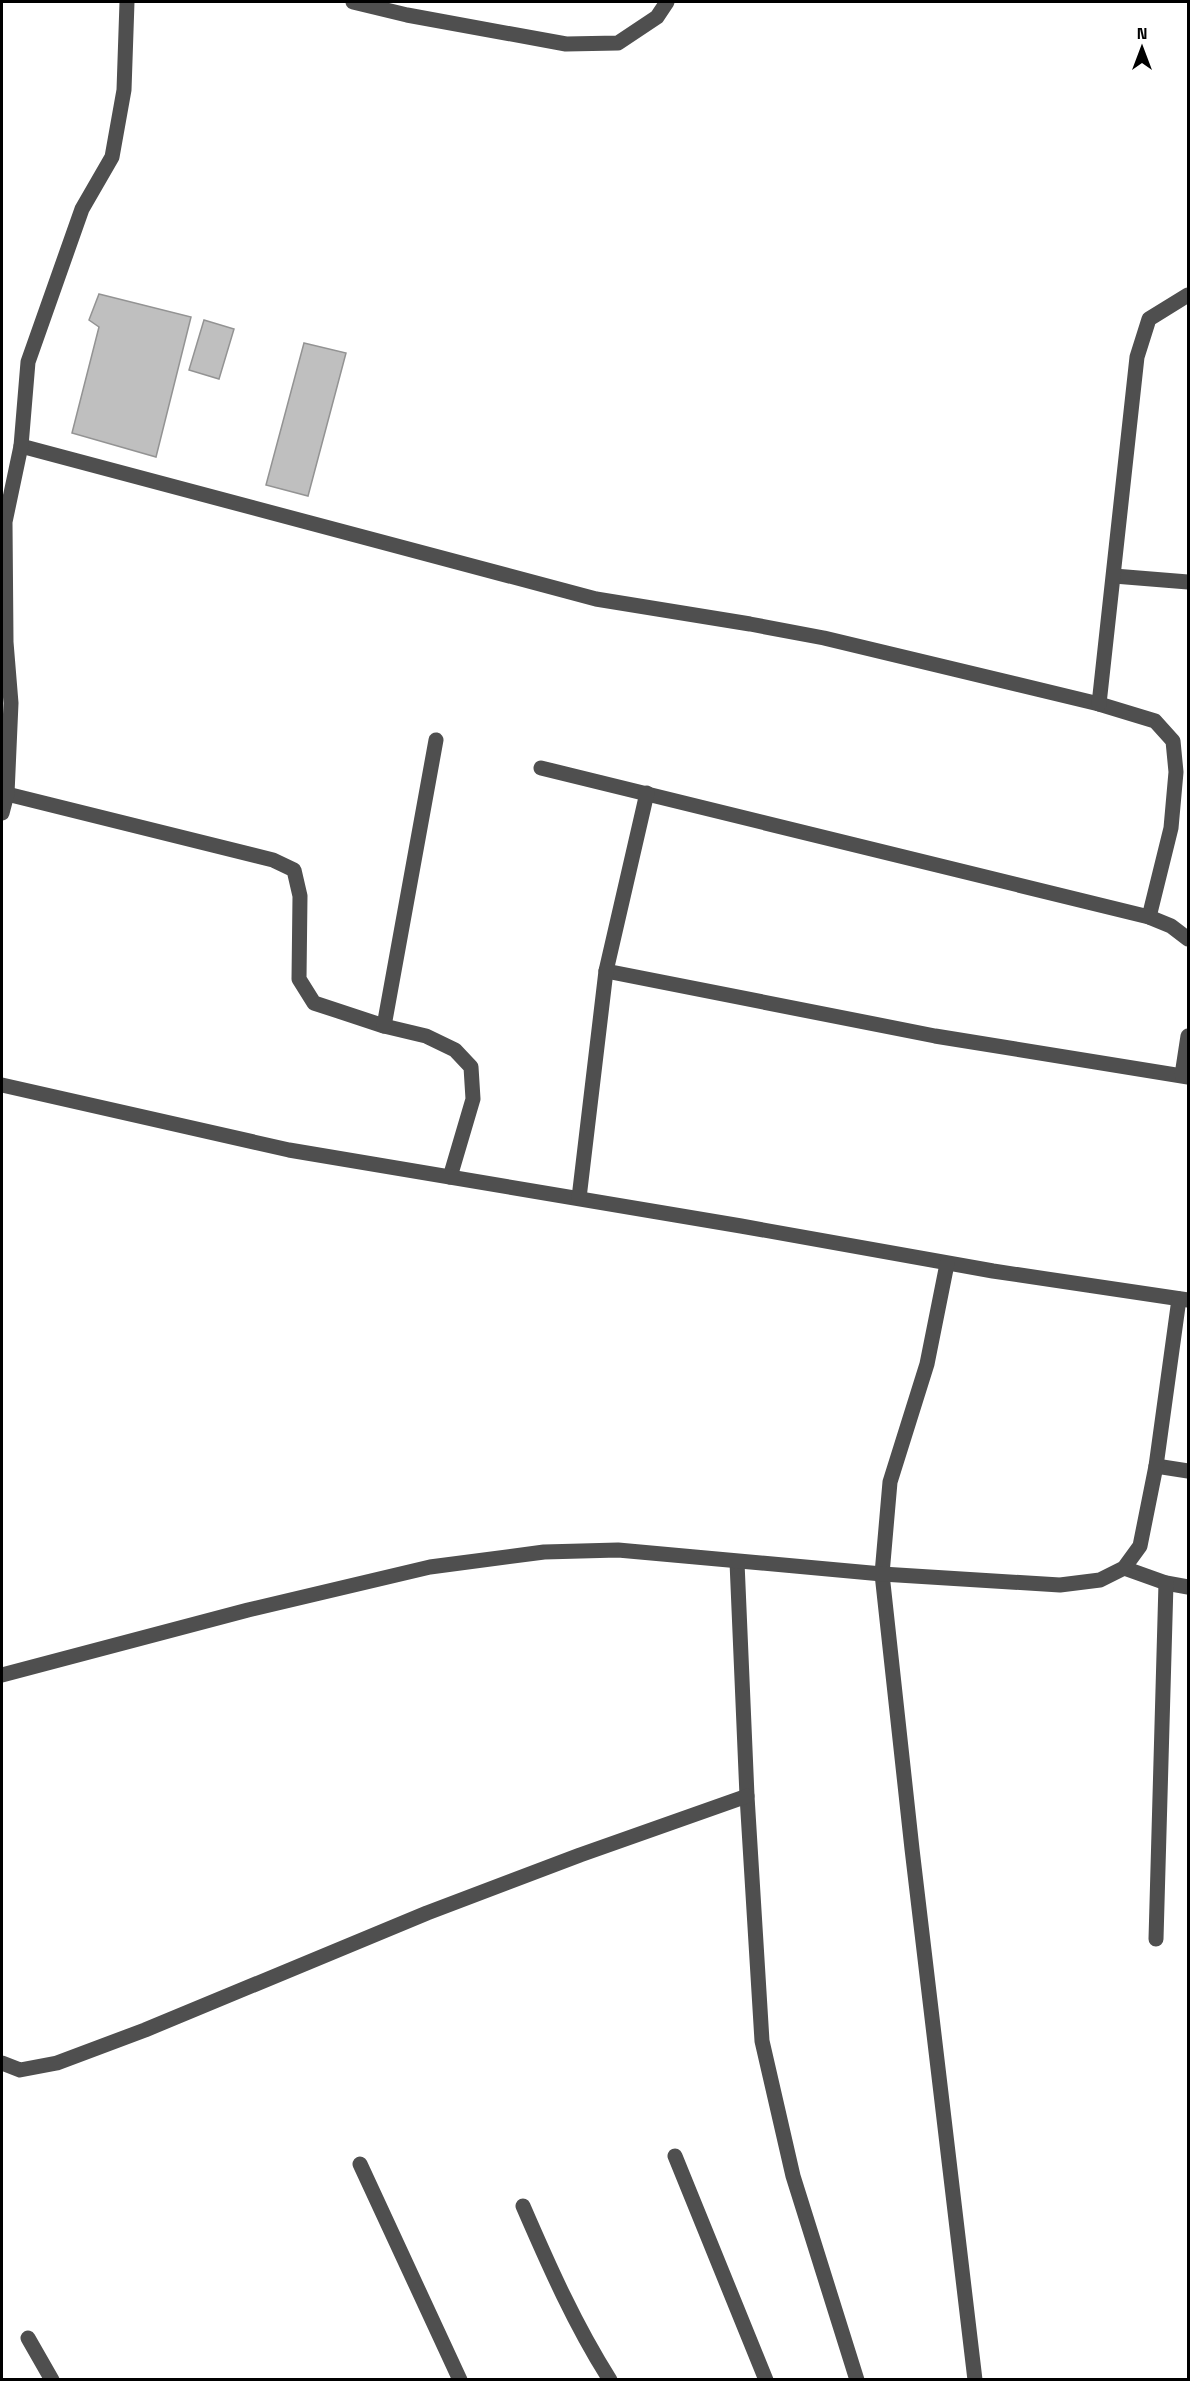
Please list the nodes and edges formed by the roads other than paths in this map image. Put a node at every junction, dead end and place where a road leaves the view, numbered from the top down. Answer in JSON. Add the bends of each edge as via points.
{"nodes":[{"id":1,"x":127,"y":2,"type":"edge"},
{"id":2,"x":353,"y":2,"type":"edge"},
{"id":3,"x":667,"y":2,"type":"edge"},
{"id":4,"x":1188,"y":295,"type":"edge"},
{"id":5,"x":21,"y":446,"type":"junction"},
{"id":6,"x":1114,"y":576,"type":"junction"},
{"id":7,"x":3,"y":577,"type":"edge"},
{"id":8,"x":1188,"y":582,"type":"edge"},
{"id":9,"x":1099,"y":704,"type":"junction"},
{"id":10,"x":436,"y":740,"type":"dead end"},
{"id":11,"x":541,"y":768,"type":"dead end"},
{"id":12,"x":647,"y":793,"type":"junction"},
{"id":13,"x":7,"y":794,"type":"junction"},
{"id":14,"x":2,"y":813,"type":"edge"},
{"id":15,"x":1149,"y":917,"type":"junction"},
{"id":16,"x":1188,"y":939,"type":"edge"},
{"id":17,"x":606,"y":971,"type":"junction"},
{"id":18,"x":384,"y":1026,"type":"junction"},
{"id":19,"x":1188,"y":1036,"type":"edge"},
{"id":20,"x":1185,"y":1076,"type":"edge"},
{"id":21,"x":2,"y":1085,"type":"edge"},
{"id":22,"x":450,"y":1177,"type":"junction"},
{"id":23,"x":579,"y":1198,"type":"junction"},
{"id":24,"x":947,"y":1264,"type":"junction"},
{"id":25,"x":1184,"y":1299,"type":"edge"},
{"id":26,"x":1156,"y":1466,"type":"junction"},
{"id":27,"x":1188,"y":1470,"type":"edge"},
{"id":28,"x":737,"y":1562,"type":"junction"},
{"id":29,"x":1124,"y":1568,"type":"junction"},
{"id":30,"x":882,"y":1574,"type":"junction"},
{"id":31,"x":1166,"y":1583,"type":"junction"},
{"id":32,"x":1188,"y":1587,"type":"edge"},
{"id":33,"x":2,"y":1675,"type":"edge"},
{"id":34,"x":747,"y":1796,"type":"junction"},
{"id":35,"x":1156,"y":1939,"type":"dead end"},
{"id":36,"x":2,"y":2063,"type":"edge"},
{"id":37,"x":675,"y":2156,"type":"dead end"},
{"id":38,"x":360,"y":2163,"type":"dead end"},
{"id":39,"x":523,"y":2206,"type":"dead end"},
{"id":40,"x":28,"y":2338,"type":"dead end"},
{"id":41,"x":52,"y":2379,"type":"edge"},
{"id":42,"x":460,"y":2379,"type":"edge"},
{"id":43,"x":610,"y":2379,"type":"edge"},
{"id":44,"x":766,"y":2379,"type":"edge"},
{"id":45,"x":857,"y":2379,"type":"edge"},
{"id":46,"x":975,"y":2379,"type":"edge"}],
"edges":[{"from":1,"to":5,"type":"street","via":[[124,90],[112,157],[82,208],[28,362]]},
{"from":2,"to":3,"type":"street","via":[[566,44],[618,43],[657,17]]},
{"from":4,"to":6,"type":"street","via":[[1149,319],[1137,357]]},
{"from":5,"to":7,"type":"street","via":[[4,522]]},
{"from":5,"to":9,"type":"street","via":[[597,599],[824,638]]},
{"from":6,"to":8,"type":"street"},
{"from":6,"to":9,"type":"street"},
{"from":7,"to":13,"type":"street","via":[[11,703]]},
{"from":9,"to":15,"type":"street","via":[[1155,721],[1173,741],[1176,772],[1171,828]]},
{"from":10,"to":18,"type":"street"},
{"from":11,"to":12,"type":"street"},
{"from":12,"to":15,"type":"street"},
{"from":12,"to":17,"type":"street"},
{"from":13,"to":14,"type":"street"},
{"from":13,"to":18,"type":"street","via":[[273,860],[294,870],[300,896],[299,979],[314,1003]]},
{"from":15,"to":16,"type":"street"},
{"from":17,"to":20,"type":"street","via":[[935,1036]]},
{"from":17,"to":23,"type":"street"},
{"from":18,"to":22,"type":"street","via":[[436,1040],[455,1050],[471,1067],[472,1099]]},
{"from":19,"to":20,"type":"street"},
{"from":21,"to":22,"type":"street","via":[[290,1150]]},
{"from":22,"to":23,"type":"street"},
{"from":23,"to":24,"type":"street"},
{"from":24,"to":25,"type":"street"},
{"from":24,"to":30,"type":"street","via":[[927,1364],[890,1482]]},
{"from":25,"to":26,"type":"street"},
{"from":26,"to":27,"type":"street"},
{"from":26,"to":29,"type":"street","via":[[1140,1546]]},
{"from":28,"to":30,"type":"street"},
{"from":28,"to":33,"type":"street","via":[[618,1550],[544,1551],[430,1567]]},
{"from":28,"to":34,"type":"street"},
{"from":29,"to":30,"type":"street","via":[[1100,1580],[1060,1585]]},
{"from":29,"to":31,"type":"street"},
{"from":30,"to":46,"type":"street"},
{"from":31,"to":32,"type":"street"},
{"from":31,"to":35,"type":"street"},
{"from":34,"to":36,"type":"street","via":[[427,1913],[57,2063],[20,2070]]},
{"from":34,"to":45,"type":"street","via":[[762,2041],[793,2176]]},
{"from":37,"to":44,"type":"street"},
{"from":38,"to":42,"type":"street"},
{"from":39,"to":43,"type":"street","via":[[558,2287]]},
{"from":40,"to":41,"type":"street"}]}
